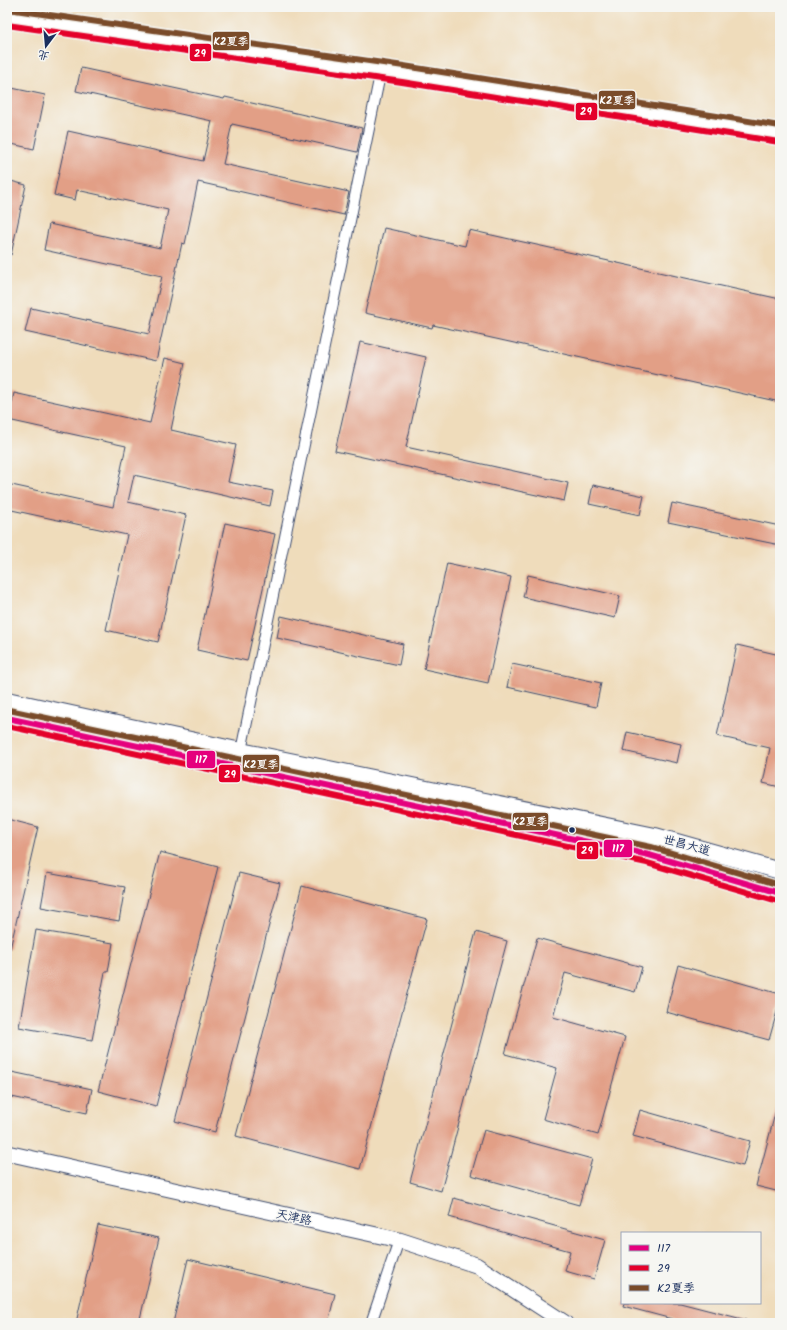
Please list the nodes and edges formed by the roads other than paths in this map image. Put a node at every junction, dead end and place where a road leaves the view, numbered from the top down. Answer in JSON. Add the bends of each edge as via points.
{"nodes":[{"id":1,"x":7,"y":17,"type":"edge"},
{"id":2,"x":381,"y":70,"type":"junction"},
{"id":3,"x":780,"y":134,"type":"edge"},
{"id":4,"x":7,"y":700,"type":"edge"},
{"id":5,"x":7,"y":718,"type":"edge"},
{"id":6,"x":241,"y":751,"type":"junction"},
{"id":7,"x":780,"y":870,"type":"edge"},
{"id":8,"x":780,"y":893,"type":"edge"},
{"id":9,"x":7,"y":1153,"type":"edge"},
{"id":10,"x":399,"y":1240,"type":"junction"},
{"id":11,"x":371,"y":1323,"type":"edge"},
{"id":12,"x":565,"y":1323,"type":"edge"}],
"edges":[{"from":1,"to":2,"type":"main road"},
{"from":2,"to":3,"type":"main road"},
{"from":2,"to":6,"type":"street"},
{"from":4,"to":6,"type":"main road","name":"世昌大道"},
{"from":5,"to":8,"type":"main road","name":"世昌大道","via":[[649,855]]},
{"from":6,"to":7,"type":"main road","name":"世昌大道","via":[[655,836]]},
{"from":9,"to":10,"type":"main road","name":"天津路"},
{"from":10,"to":11,"type":"street"},
{"from":10,"to":12,"type":"main road","name":"天津路","via":[[476,1265]]}]}
